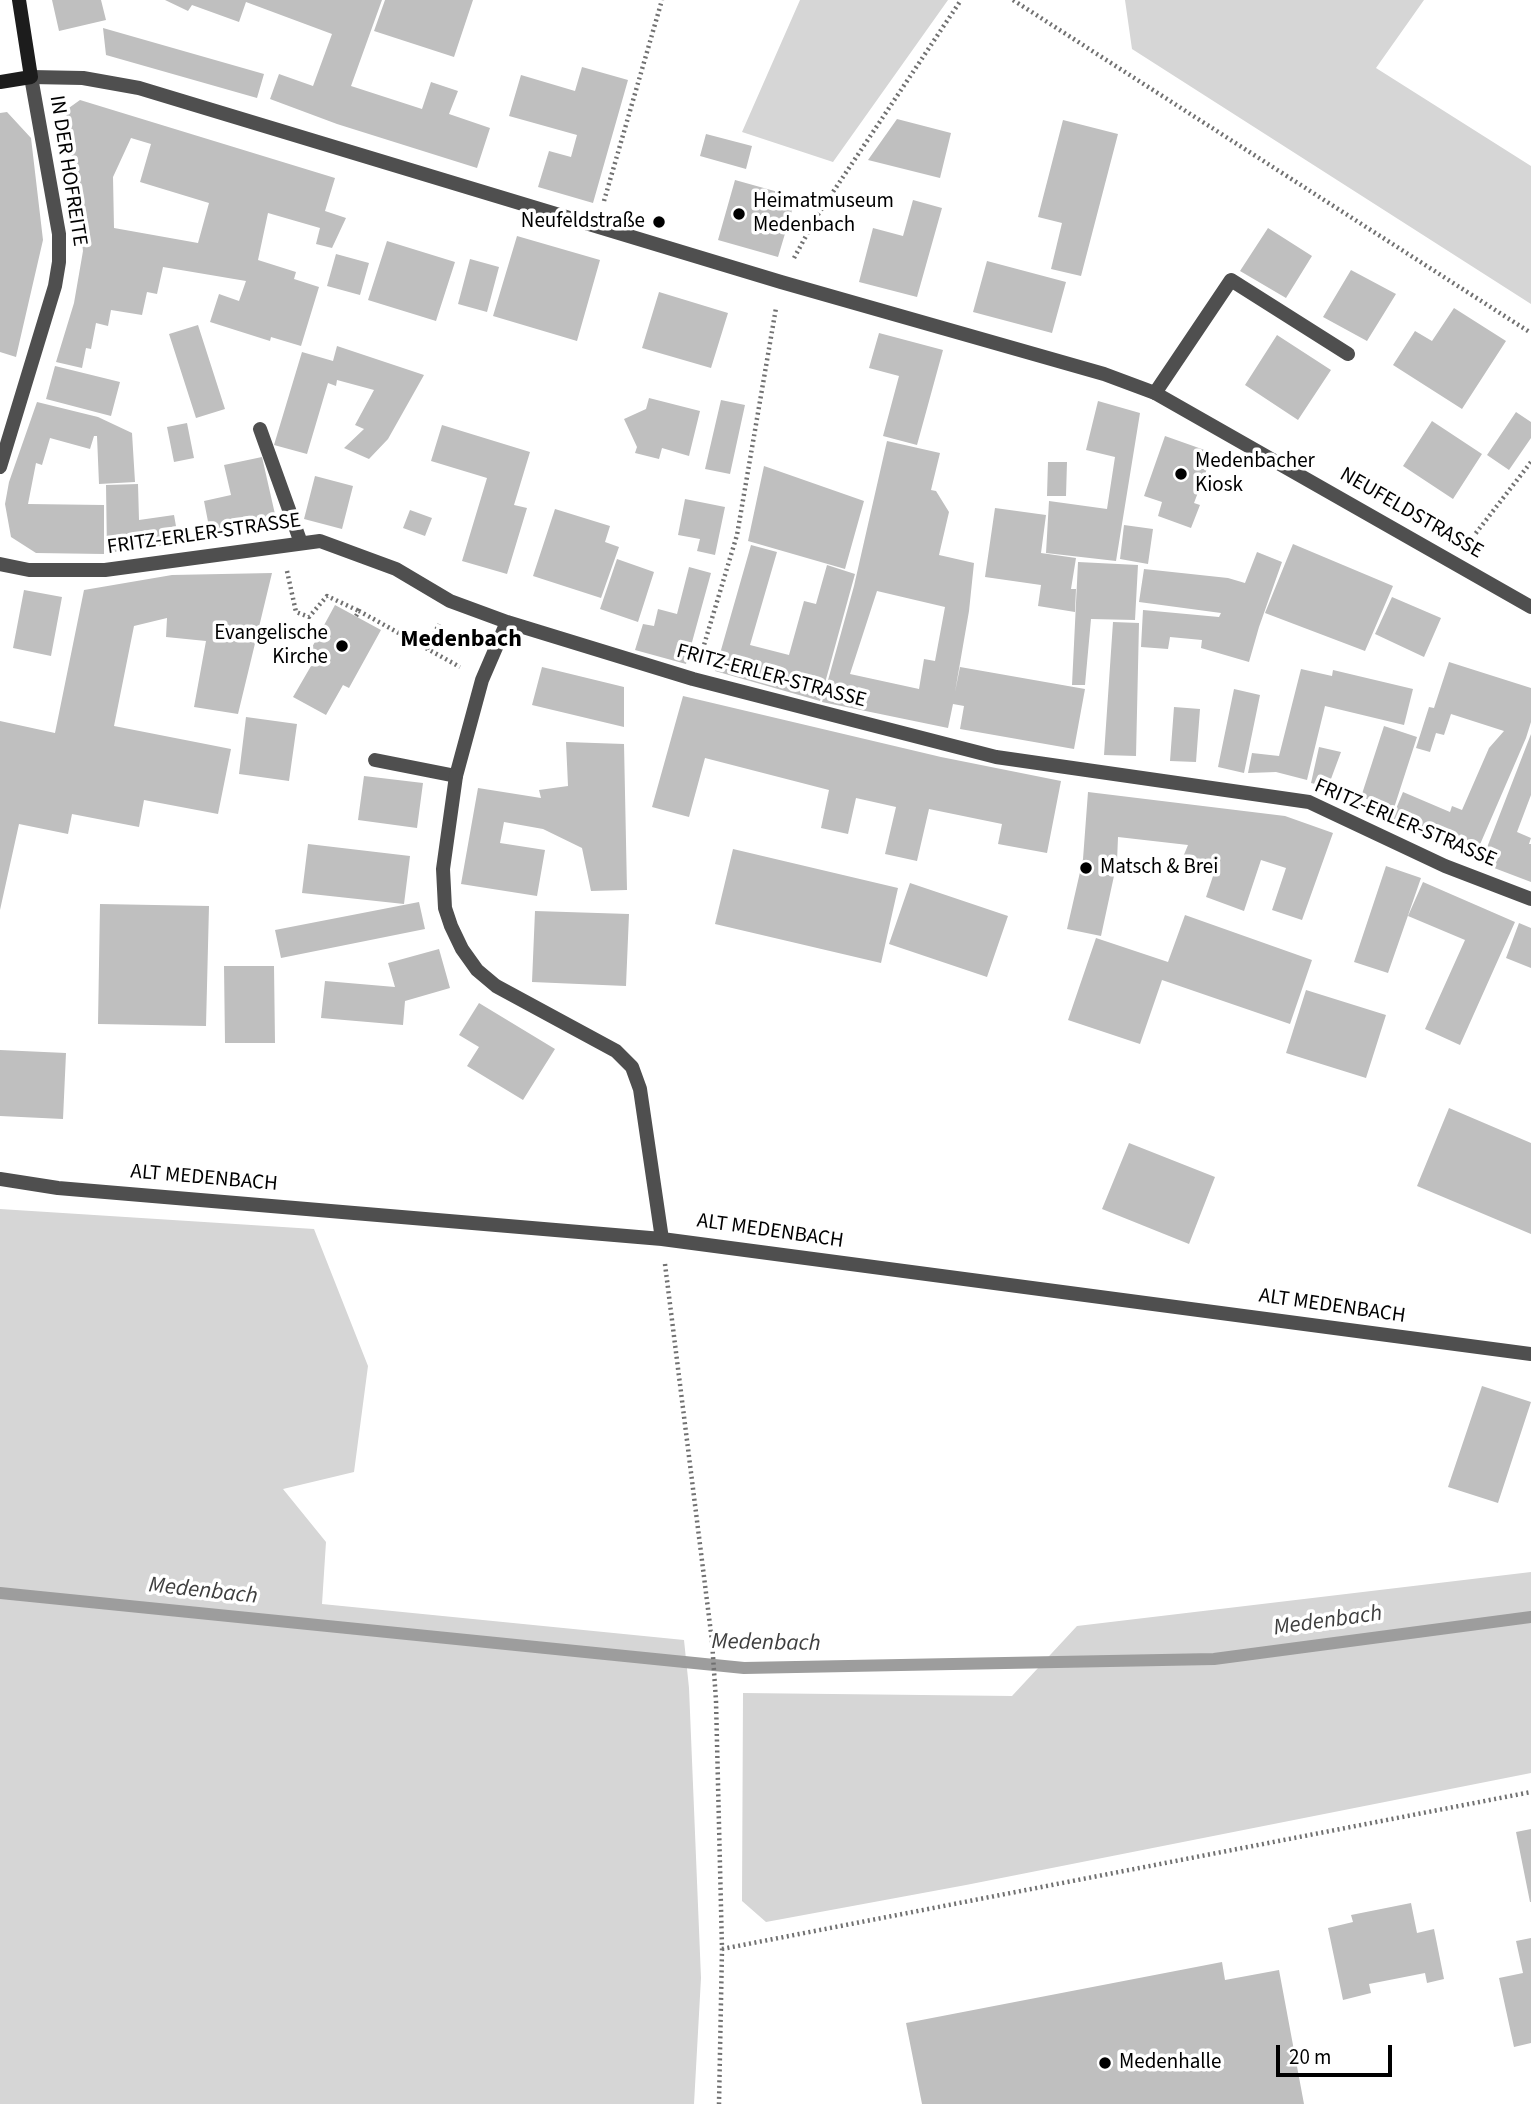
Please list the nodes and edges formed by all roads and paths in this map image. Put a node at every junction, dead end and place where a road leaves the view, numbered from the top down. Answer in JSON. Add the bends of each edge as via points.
{"nodes":[{"id":1,"x":19,"y":0,"type":"edge"},
{"id":2,"x":662,"y":0,"type":"edge"},
{"id":3,"x":961,"y":0,"type":"edge"},
{"id":4,"x":1013,"y":0,"type":"edge"},
{"id":5,"x":31,"y":77,"type":"junction"},
{"id":6,"x":0,"y":82,"type":"edge"},
{"id":7,"x":597,"y":228,"type":"junction"},
{"id":8,"x":781,"y":282,"type":"junction"},
{"id":9,"x":1531,"y":333,"type":"edge"},
{"id":10,"x":1348,"y":354,"type":"dead end"},
{"id":11,"x":1155,"y":394,"type":"junction"},
{"id":12,"x":260,"y":429,"type":"dead end"},
{"id":13,"x":5,"y":434,"type":"edge"},
{"id":14,"x":1531,"y":462,"type":"edge"},
{"id":15,"x":0,"y":467,"type":"edge"},
{"id":16,"x":301,"y":543,"type":"junction"},
{"id":17,"x":281,"y":546,"type":"junction"},
{"id":18,"x":1453,"y":562,"type":"junction"},
{"id":19,"x":0,"y":564,"type":"edge"},
{"id":20,"x":1531,"y":607,"type":"edge"},
{"id":21,"x":507,"y":622,"type":"junction"},
{"id":22,"x":693,"y":679,"type":"junction"},
{"id":23,"x":482,"y":680,"type":"junction"},
{"id":24,"x":375,"y":760,"type":"dead end"},
{"id":25,"x":456,"y":776,"type":"junction"},
{"id":26,"x":1531,"y":899,"type":"edge"},
{"id":27,"x":0,"y":1179,"type":"edge"},
{"id":28,"x":662,"y":1239,"type":"junction"},
{"id":29,"x":1531,"y":1354,"type":"edge"},
{"id":30,"x":1531,"y":1792,"type":"edge"},
{"id":31,"x":722,"y":1949,"type":"junction"},
{"id":32,"x":719,"y":2104,"type":"edge"}],
"edges":[{"from":1,"to":5,"type":"main road","name":"IN DER HOFREITE"},
{"from":2,"to":7,"type":"path"},
{"from":3,"to":8,"type":"path","via":[[817,216]]},
{"from":4,"to":9,"type":"path"},
{"from":5,"to":6,"type":"main road"},
{"from":5,"to":7,"type":"street","name":"NEUFELDSTRASSE","via":[[83,78],[139,88]]},
{"from":5,"to":13,"type":"street","name":"IN DER HOFREITE","via":[[59,262]]},
{"from":7,"to":8,"type":"street","name":"NEUFELDSTRASSE"},
{"from":8,"to":11,"type":"street","name":"NEUFELDSTRASSE","via":[[1104,374]]},
{"from":8,"to":22,"type":"path","via":[[737,535]]},
{"from":10,"to":11,"type":"street","via":[[1231,280]]},
{"from":11,"to":18,"type":"street","name":"NEUFELDSTRASSE"},
{"from":12,"to":16,"type":"street"},
{"from":13,"to":15,"type":"street","name":"IN DER HOFREITE"},
{"from":14,"to":18,"type":"path"},
{"from":16,"to":17,"type":"street","name":"FRITZ-ERLER-STRASSE"},
{"from":16,"to":21,"type":"street","name":"FRITZ-ERLER-STRASSE","via":[[320,541],[396,569],[450,601]]},
{"from":17,"to":19,"type":"street","name":"FRITZ-ERLER-STRASSE","via":[[105,570],[29,570]]},
{"from":17,"to":23,"type":"path","via":[[296,612],[309,617],[327,596]]},
{"from":18,"to":20,"type":"street","name":"NEUFELDSTRASSE"},
{"from":21,"to":22,"type":"street","name":"FRITZ-ERLER-STRASSE"},
{"from":21,"to":23,"type":"street"},
{"from":22,"to":26,"type":"street","name":"FRITZ-ERLER-STRASSE","via":[[996,757],[1308,802],[1445,866]]},
{"from":23,"to":25,"type":"street"},
{"from":24,"to":25,"type":"street"},
{"from":25,"to":28,"type":"street","via":[[443,869],[451,926],[470,960],[496,986],[616,1051],[632,1068],[640,1089]]},
{"from":27,"to":28,"type":"street","name":"ALT MEDENBACH","via":[[58,1188]]},
{"from":28,"to":29,"type":"street","name":"ALT MEDENBACH"},
{"from":28,"to":31,"type":"path","via":[[712,1641]]},
{"from":30,"to":31,"type":"path"},
{"from":31,"to":32,"type":"path"}]}
